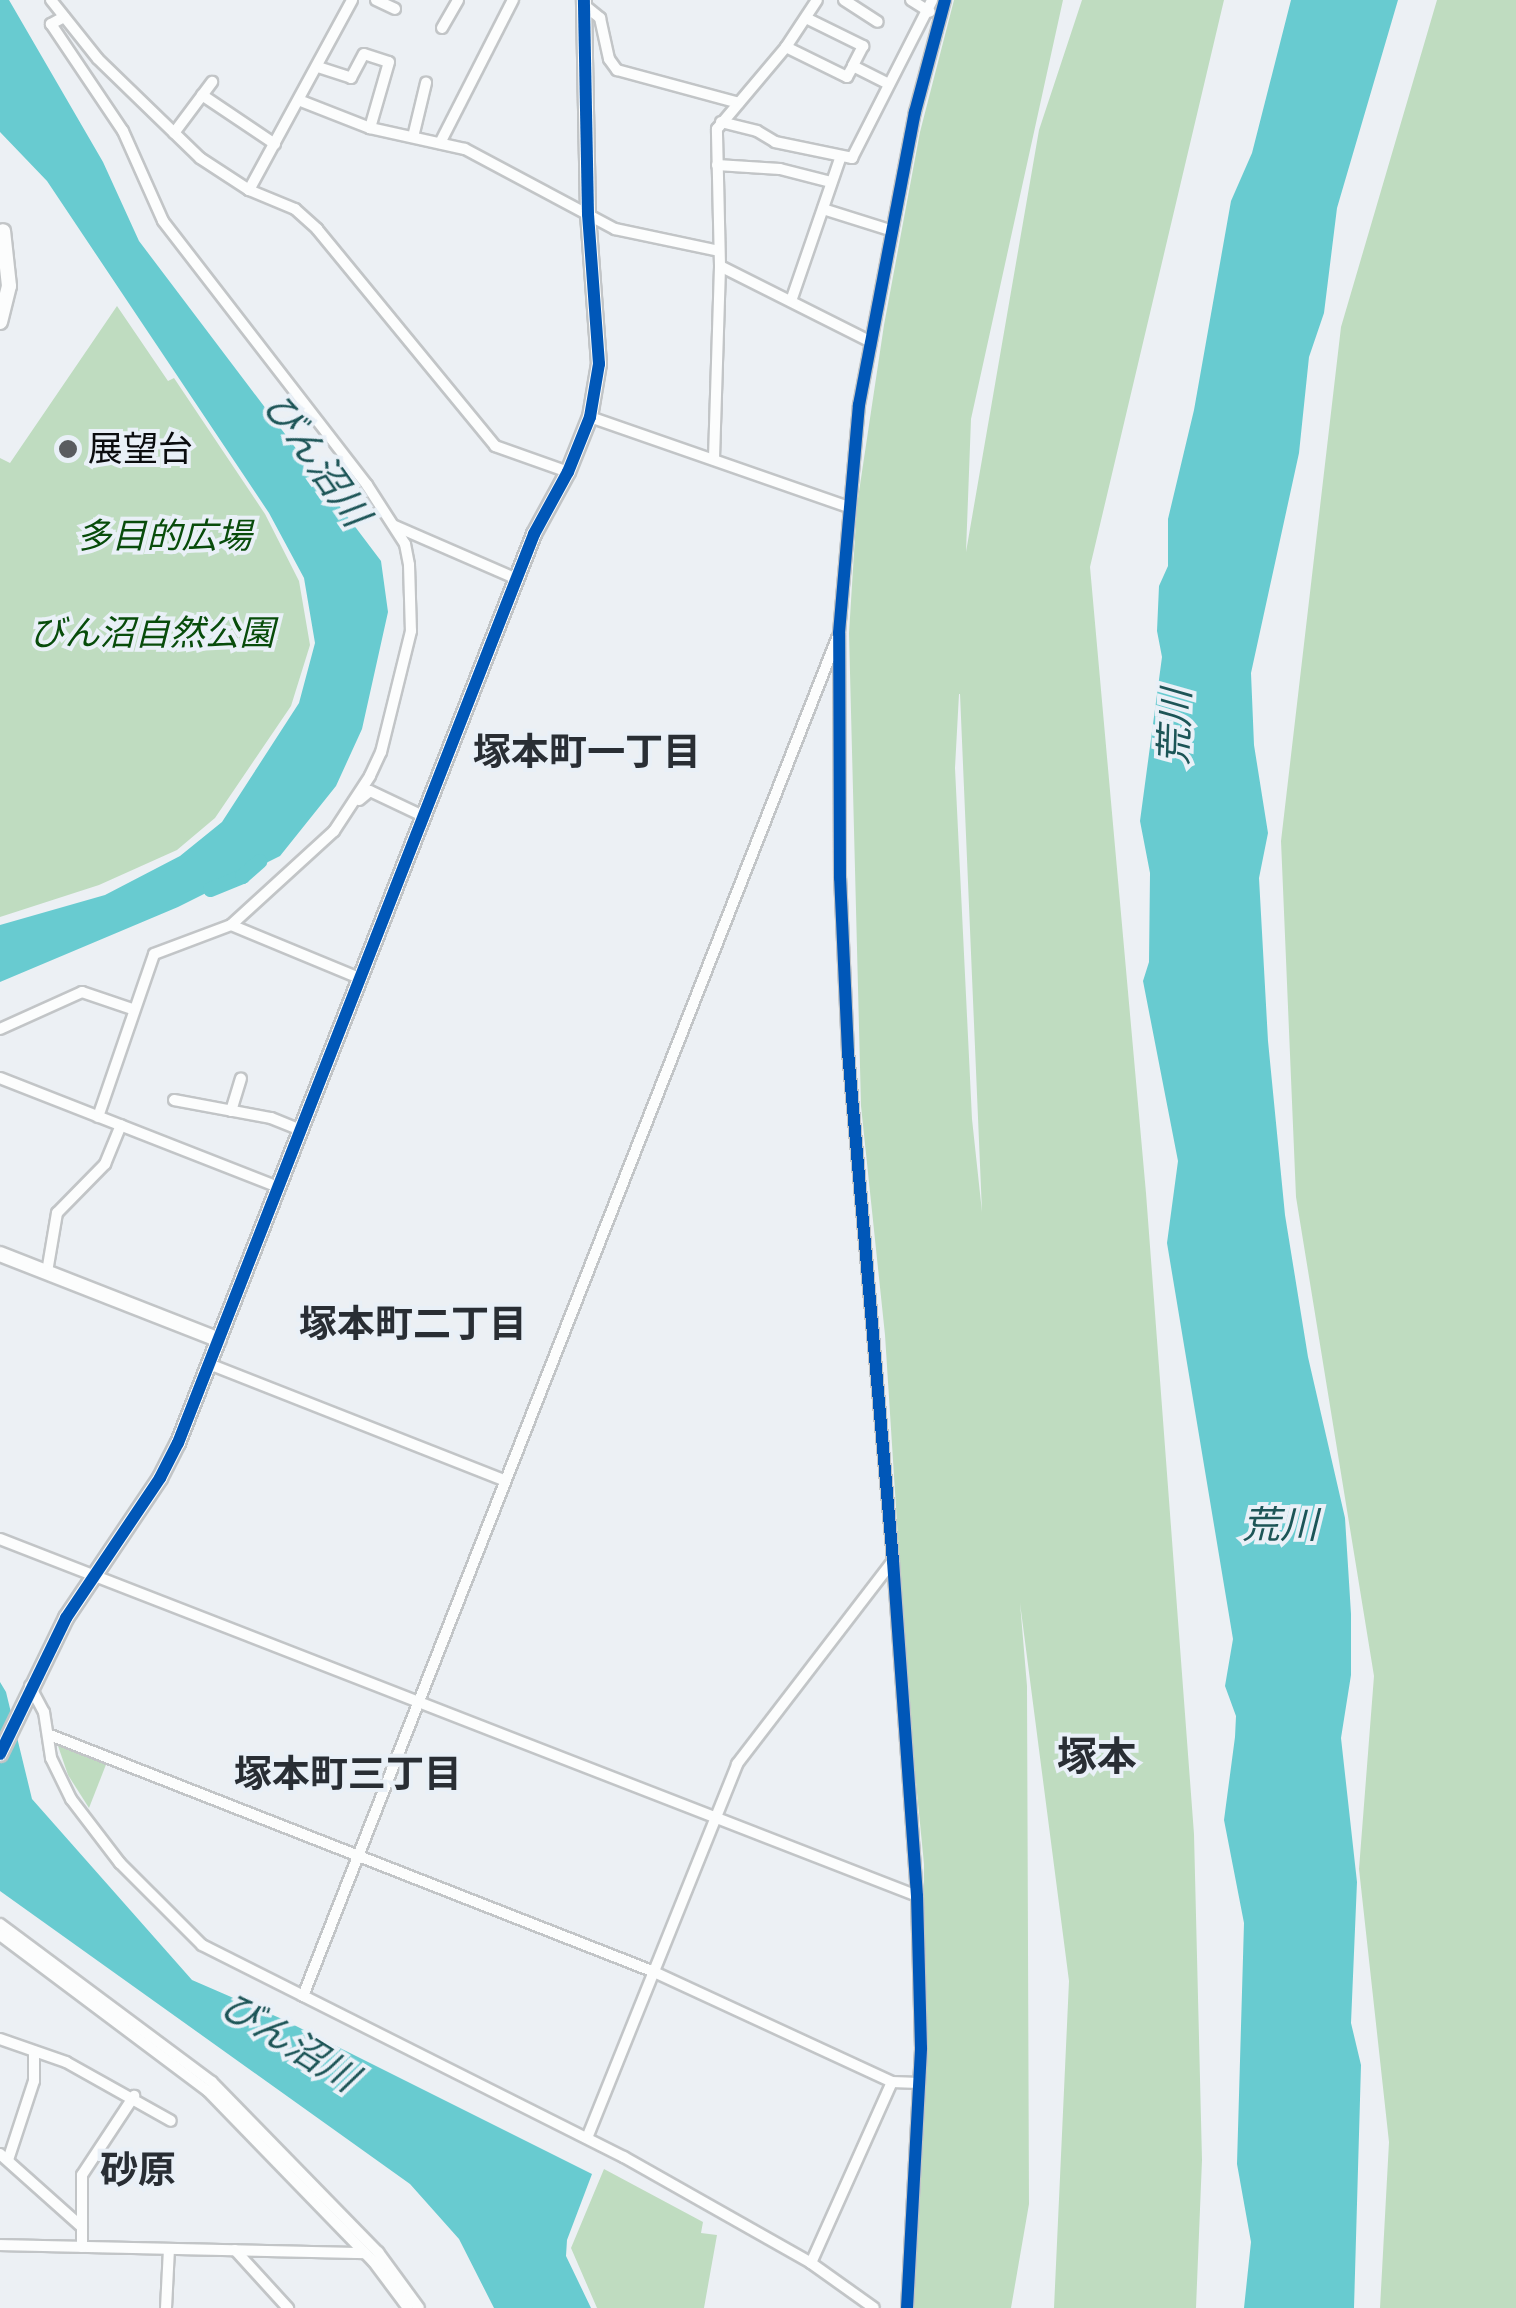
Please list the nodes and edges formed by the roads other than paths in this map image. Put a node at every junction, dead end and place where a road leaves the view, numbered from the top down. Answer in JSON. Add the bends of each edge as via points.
{"nodes":[{"id":1,"x":52,"y":0,"type":"edge"},
{"id":2,"x":352,"y":0,"type":"edge"},
{"id":3,"x":376,"y":0,"type":"edge"},
{"id":4,"x":458,"y":0,"type":"edge"},
{"id":5,"x":513,"y":0,"type":"edge"},
{"id":6,"x":817,"y":0,"type":"edge"},
{"id":7,"x":844,"y":0,"type":"edge"},
{"id":8,"x":911,"y":0,"type":"edge"},
{"id":9,"x":945,"y":0,"type":"edge"},
{"id":10,"x":584,"y":3,"type":"edge"},
{"id":11,"x":929,"y":5,"type":"edge"},
{"id":12,"x":394,"y":10,"type":"dead end"},
{"id":13,"x":64,"y":17,"type":"junction"},
{"id":14,"x":806,"y":18,"type":"junction"},
{"id":15,"x":940,"y":18,"type":"junction"},
{"id":16,"x":878,"y":22,"type":"dead end"},
{"id":17,"x":442,"y":28,"type":"dead end"},
{"id":18,"x":786,"y":46,"type":"junction"},
{"id":19,"x":853,"y":66,"type":"junction"},
{"id":20,"x":318,"y":68,"type":"junction"},
{"id":21,"x":212,"y":82,"type":"dead end"},
{"id":22,"x":426,"y":83,"type":"dead end"},
{"id":23,"x":889,"y":84,"type":"junction"},
{"id":24,"x":202,"y":95,"type":"junction"},
{"id":25,"x":301,"y":101,"type":"junction"},
{"id":26,"x":739,"y":103,"type":"junction"},
{"id":27,"x":722,"y":122,"type":"junction"},
{"id":28,"x":370,"y":128,"type":"junction"},
{"id":29,"x":174,"y":133,"type":"junction"},
{"id":30,"x":413,"y":137,"type":"junction"},
{"id":31,"x":440,"y":143,"type":"junction"},
{"id":32,"x":275,"y":144,"type":"junction"},
{"id":33,"x":841,"y":156,"type":"junction"},
{"id":34,"x":717,"y":165,"type":"junction"},
{"id":35,"x":831,"y":182,"type":"junction"},
{"id":36,"x":249,"y":190,"type":"junction"},
{"id":37,"x":823,"y":208,"type":"junction"},
{"id":38,"x":588,"y":214,"type":"junction"},
{"id":39,"x":2,"y":229,"type":"edge"},
{"id":40,"x":890,"y":230,"type":"junction"},
{"id":41,"x":719,"y":251,"type":"junction"},
{"id":42,"x":720,"y":266,"type":"junction"},
{"id":43,"x":790,"y":301,"type":"junction"},
{"id":44,"x":0,"y":322,"type":"edge"},
{"id":45,"x":869,"y":341,"type":"junction"},
{"id":46,"x":590,"y":417,"type":"junction"},
{"id":47,"x":714,"y":458,"type":"junction"},
{"id":48,"x":568,"y":472,"type":"junction"},
{"id":49,"x":848,"y":507,"type":"junction"},
{"id":50,"x":394,"y":525,"type":"junction"},
{"id":51,"x":517,"y":578,"type":"junction"},
{"id":52,"x":839,"y":632,"type":"junction"},
{"id":53,"x":355,"y":804,"type":"junction"},
{"id":54,"x":423,"y":816,"type":"junction"},
{"id":55,"x":231,"y":925,"type":"junction"},
{"id":56,"x":360,"y":978,"type":"junction"},
{"id":57,"x":132,"y":1009,"type":"junction"},
{"id":58,"x":0,"y":1030,"type":"edge"},
{"id":59,"x":0,"y":1078,"type":"edge"},
{"id":60,"x":240,"y":1078,"type":"dead end"},
{"id":61,"x":174,"y":1100,"type":"dead end"},
{"id":62,"x":231,"y":1111,"type":"junction"},
{"id":63,"x":98,"y":1117,"type":"junction"},
{"id":64,"x":120,"y":1126,"type":"junction"},
{"id":65,"x":300,"y":1130,"type":"junction"},
{"id":66,"x":278,"y":1188,"type":"junction"},
{"id":67,"x":0,"y":1254,"type":"edge"},
{"id":68,"x":47,"y":1272,"type":"junction"},
{"id":69,"x":219,"y":1340,"type":"junction"},
{"id":70,"x":209,"y":1364,"type":"junction"},
{"id":71,"x":504,"y":1480,"type":"junction"},
{"id":72,"x":0,"y":1539,"type":"edge"},
{"id":73,"x":894,"y":1561,"type":"junction"},
{"id":74,"x":93,"y":1576,"type":"junction"},
{"id":75,"x":26,"y":1692,"type":"junction"},
{"id":76,"x":418,"y":1703,"type":"junction"},
{"id":77,"x":50,"y":1735,"type":"junction"},
{"id":78,"x":0,"y":1754,"type":"edge"},
{"id":79,"x":714,"y":1817,"type":"junction"},
{"id":80,"x":358,"y":1857,"type":"junction"},
{"id":81,"x":917,"y":1896,"type":"junction"},
{"id":82,"x":0,"y":1924,"type":"edge"},
{"id":83,"x":0,"y":1935,"type":"edge"},
{"id":84,"x":652,"y":1971,"type":"junction"},
{"id":85,"x":303,"y":1996,"type":"junction"},
{"id":86,"x":0,"y":2039,"type":"edge"},
{"id":87,"x":34,"y":2052,"type":"junction"},
{"id":88,"x":892,"y":2082,"type":"junction"},
{"id":89,"x":919,"y":2083,"type":"junction"},
{"id":90,"x":134,"y":2096,"type":"junction"},
{"id":91,"x":171,"y":2121,"type":"dead end"},
{"id":92,"x":587,"y":2138,"type":"junction"},
{"id":93,"x":4,"y":2157,"type":"edge"},
{"id":94,"x":82,"y":2227,"type":"junction"},
{"id":95,"x":0,"y":2244,"type":"edge"},
{"id":96,"x":82,"y":2246,"type":"junction"},
{"id":97,"x":169,"y":2249,"type":"junction"},
{"id":98,"x":235,"y":2250,"type":"junction"},
{"id":99,"x":363,"y":2253,"type":"junction"},
{"id":100,"x":811,"y":2263,"type":"junction"},
{"id":101,"x":166,"y":2308,"type":"edge"},
{"id":102,"x":288,"y":2308,"type":"edge"},
{"id":103,"x":408,"y":2308,"type":"edge"},
{"id":104,"x":419,"y":2308,"type":"edge"},
{"id":105,"x":874,"y":2308,"type":"edge"},
{"id":106,"x":907,"y":2308,"type":"edge"}],
"edges":[{"from":1,"to":13,"type":"street"},
{"from":2,"to":20,"type":"street"},
{"from":3,"to":12,"type":"street"},
{"from":4,"to":17,"type":"street"},
{"from":5,"to":31,"type":"street"},
{"from":6,"to":14,"type":"street"},
{"from":7,"to":16,"type":"street"},
{"from":8,"to":11,"type":"street"},
{"from":9,"to":15,"type":"street"},
{"from":10,"to":26,"type":"street","via":[[600,18],[617,70]]},
{"from":10,"to":38,"type":"street"},
{"from":11,"to":15,"type":"street"},
{"from":11,"to":23,"type":"street"},
{"from":13,"to":29,"type":"street"},
{"from":13,"to":50,"type":"street","via":[[51,24],[123,131],[163,221]]},
{"from":14,"to":18,"type":"street"},
{"from":14,"to":19,"type":"street","via":[[863,46]]},
{"from":15,"to":40,"type":"street"},
{"from":18,"to":19,"type":"street","via":[[847,77]]},
{"from":18,"to":26,"type":"street"},
{"from":19,"to":23,"type":"street"},
{"from":20,"to":25,"type":"street"},
{"from":20,"to":28,"type":"street","via":[[352,78],[364,54],[388,62]]},
{"from":21,"to":24,"type":"street"},
{"from":22,"to":30,"type":"street"},
{"from":23,"to":33,"type":"street","via":[[852,158]]},
{"from":24,"to":29,"type":"street"},
{"from":24,"to":32,"type":"street"},
{"from":25,"to":28,"type":"street"},
{"from":25,"to":32,"type":"street"},
{"from":26,"to":27,"type":"street"},
{"from":27,"to":33,"type":"street"},
{"from":27,"to":34,"type":"street","via":[[714,145]]},
{"from":28,"to":30,"type":"street"},
{"from":29,"to":36,"type":"street"},
{"from":30,"to":31,"type":"street"},
{"from":31,"to":38,"type":"street","via":[[465,148]]},
{"from":32,"to":36,"type":"street"},
{"from":33,"to":35,"type":"street"},
{"from":34,"to":35,"type":"street","via":[[780,169]]},
{"from":34,"to":41,"type":"street"},
{"from":35,"to":37,"type":"street"},
{"from":36,"to":48,"type":"street","via":[[295,209],[317,229],[495,446]]},
{"from":37,"to":40,"type":"street"},
{"from":37,"to":43,"type":"street"},
{"from":38,"to":41,"type":"street","via":[[615,229]]},
{"from":38,"to":46,"type":"street","via":[[599,364]]},
{"from":39,"to":44,"type":"street","via":[[10,286]]},
{"from":40,"to":45,"type":"street"},
{"from":41,"to":42,"type":"street"},
{"from":42,"to":43,"type":"street"},
{"from":42,"to":47,"type":"street"},
{"from":43,"to":45,"type":"street"},
{"from":45,"to":49,"type":"street"},
{"from":46,"to":47,"type":"street"},
{"from":46,"to":48,"type":"street"},
{"from":47,"to":49,"type":"street"},
{"from":48,"to":51,"type":"street"},
{"from":49,"to":52,"type":"street"},
{"from":50,"to":51,"type":"street"},
{"from":50,"to":53,"type":"street","via":[[409,565],[411,632],[381,752]]},
{"from":51,"to":54,"type":"street"},
{"from":52,"to":71,"type":"street"},
{"from":52,"to":73,"type":"street","via":[[844,974]]},
{"from":53,"to":54,"type":"street","via":[[370,791]]},
{"from":53,"to":55,"type":"street"},
{"from":54,"to":56,"type":"street"},
{"from":55,"to":56,"type":"street"},
{"from":55,"to":57,"type":"street","via":[[154,954]]},
{"from":56,"to":65,"type":"street"},
{"from":57,"to":58,"type":"street","via":[[82,992]]},
{"from":57,"to":63,"type":"street"},
{"from":59,"to":63,"type":"street"},
{"from":60,"to":62,"type":"street"},
{"from":61,"to":62,"type":"street"},
{"from":62,"to":65,"type":"street"},
{"from":63,"to":64,"type":"street"},
{"from":64,"to":66,"type":"street"},
{"from":64,"to":68,"type":"street","via":[[105,1164],[57,1213]]},
{"from":65,"to":66,"type":"street"},
{"from":66,"to":69,"type":"street"},
{"from":67,"to":68,"type":"street"},
{"from":68,"to":69,"type":"street"},
{"from":69,"to":70,"type":"street"},
{"from":70,"to":71,"type":"street"},
{"from":70,"to":74,"type":"street","via":[[166,1467]]},
{"from":71,"to":76,"type":"street"},
{"from":72,"to":74,"type":"street"},
{"from":73,"to":79,"type":"street","via":[[738,1764]]},
{"from":73,"to":81,"type":"street"},
{"from":74,"to":75,"type":"street"},
{"from":74,"to":76,"type":"street"},
{"from":75,"to":77,"type":"street","via":[[42,1705]]},
{"from":75,"to":78,"type":"street"},
{"from":76,"to":79,"type":"street"},
{"from":76,"to":80,"type":"street"},
{"from":77,"to":80,"type":"street"},
{"from":77,"to":85,"type":"street","via":[[51,1758],[70,1798],[153,1898],[202,1946]]},
{"from":79,"to":81,"type":"street"},
{"from":79,"to":84,"type":"street"},
{"from":80,"to":84,"type":"street"},
{"from":80,"to":85,"type":"street"},
{"from":81,"to":89,"type":"street"},
{"from":82,"to":104,"type":"street","via":[[212,2082],[378,2252]]},
{"from":83,"to":99,"type":"street","via":[[208,2090]]},
{"from":84,"to":88,"type":"street"},
{"from":84,"to":92,"type":"street"},
{"from":85,"to":92,"type":"street"},
{"from":86,"to":87,"type":"street"},
{"from":87,"to":90,"type":"street"},
{"from":87,"to":93,"type":"street","via":[[34,2081]]},
{"from":88,"to":89,"type":"street"},
{"from":88,"to":100,"type":"street"},
{"from":89,"to":106,"type":"street"},
{"from":90,"to":91,"type":"street"},
{"from":90,"to":94,"type":"street","via":[[82,2175]]},
{"from":92,"to":100,"type":"street"},
{"from":93,"to":94,"type":"street"},
{"from":94,"to":96,"type":"street"},
{"from":95,"to":96,"type":"street"},
{"from":96,"to":97,"type":"street"},
{"from":97,"to":98,"type":"street"},
{"from":97,"to":101,"type":"street"},
{"from":98,"to":99,"type":"street"},
{"from":98,"to":102,"type":"street"},
{"from":99,"to":103,"type":"street"},
{"from":100,"to":105,"type":"street"}]}
